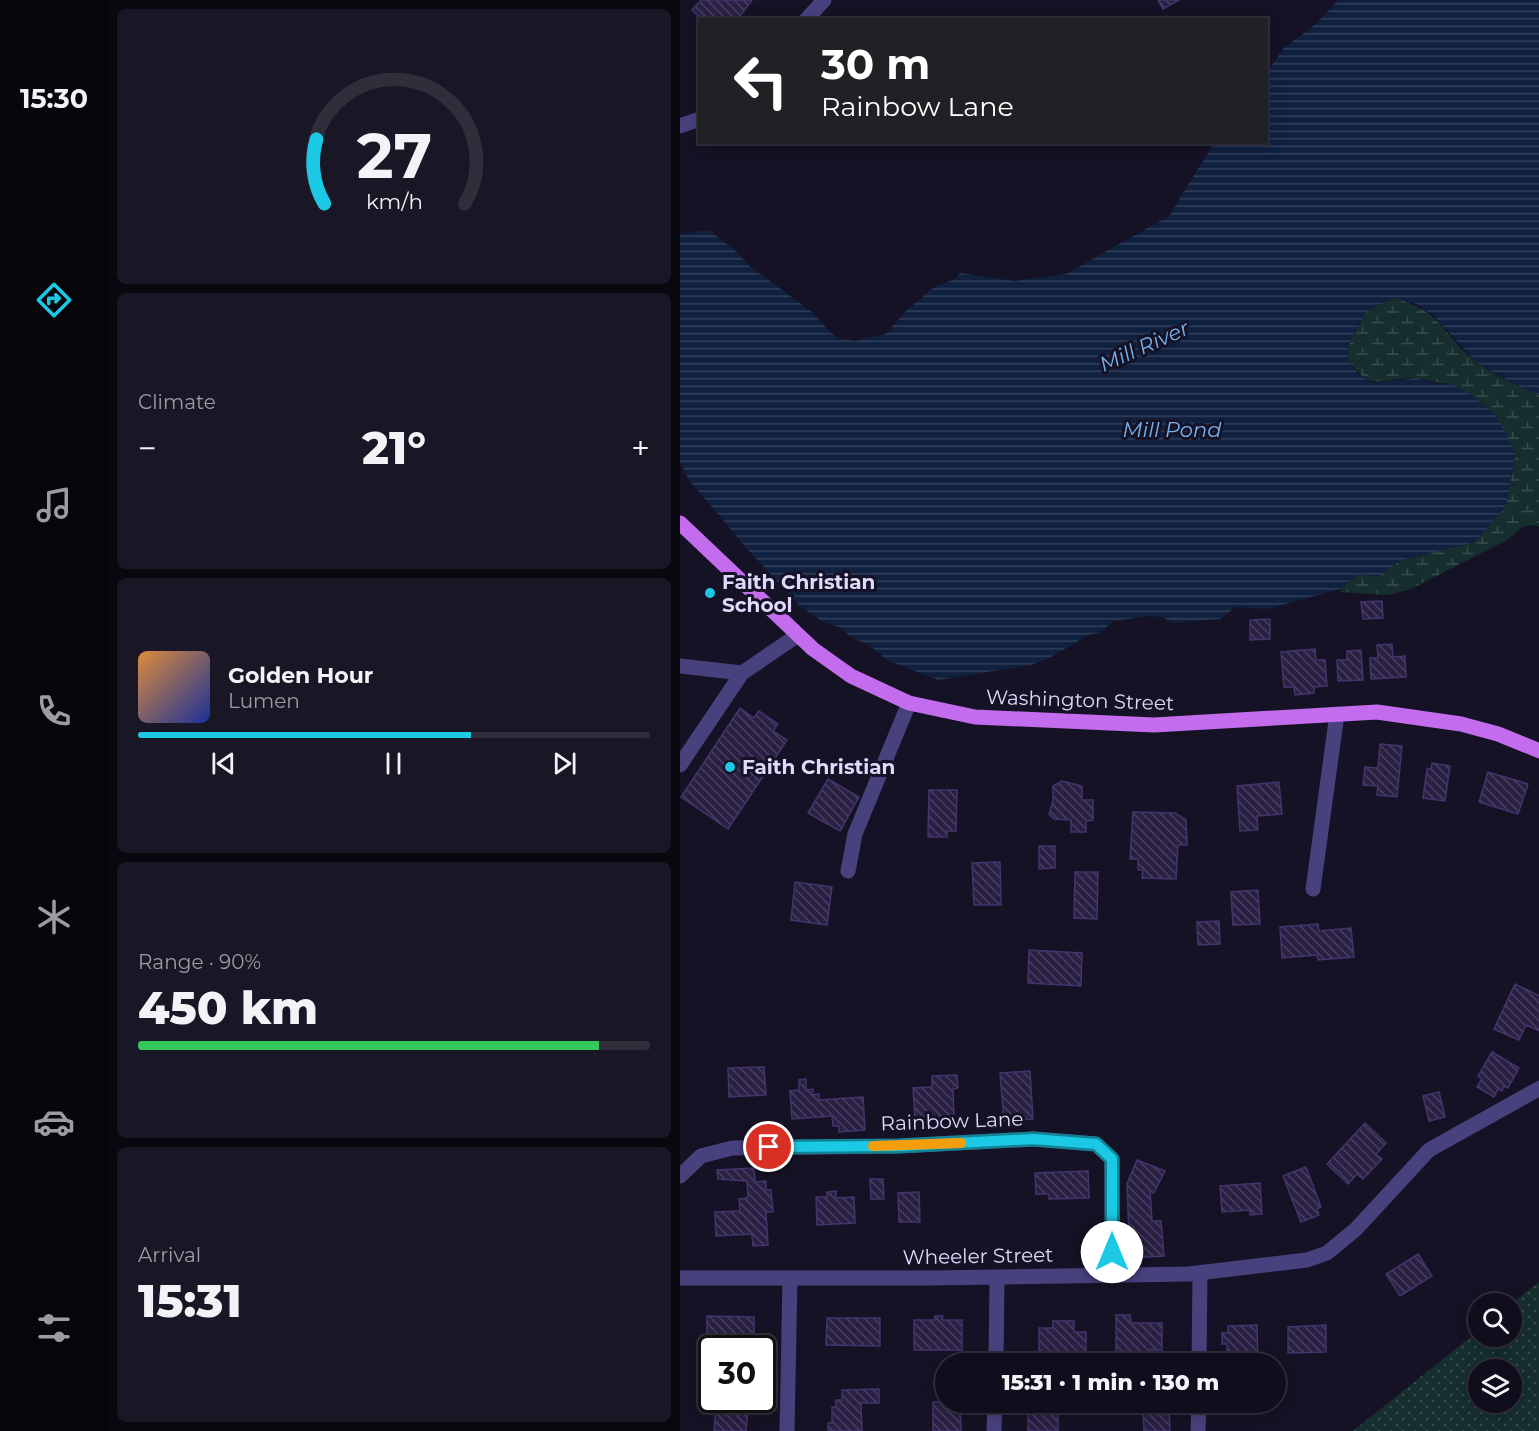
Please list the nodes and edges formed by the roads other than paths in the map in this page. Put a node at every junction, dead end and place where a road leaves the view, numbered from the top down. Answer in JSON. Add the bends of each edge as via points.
{"nodes":[{"id":1,"x":824,"y":0,"type":"edge"},
{"id":2,"x":808,"y":18,"type":"edge"},
{"id":3,"x":680,"y":523,"type":"edge"},
{"id":4,"x":798,"y":635,"type":"junction"},
{"id":5,"x":680,"y":666,"type":"edge"},
{"id":6,"x":742,"y":673,"type":"junction"},
{"id":7,"x":909,"y":704,"type":"junction"},
{"id":8,"x":1337,"y":714,"type":"junction"},
{"id":9,"x":1540,"y":751,"type":"edge"},
{"id":10,"x":680,"y":765,"type":"edge"},
{"id":11,"x":848,"y":871,"type":"dead end"},
{"id":12,"x":1313,"y":889,"type":"dead end"},
{"id":13,"x":1540,"y":1088,"type":"edge"},
{"id":14,"x":680,"y":1176,"type":"edge"},
{"id":15,"x":1200,"y":1273,"type":"junction"},
{"id":16,"x":1112,"y":1275,"type":"junction"},
{"id":17,"x":997,"y":1277,"type":"junction"},
{"id":18,"x":680,"y":1278,"type":"edge"},
{"id":19,"x":790,"y":1278,"type":"junction"},
{"id":20,"x":996,"y":1353,"type":"edge"},
{"id":21,"x":1199,"y":1353,"type":"edge"},
{"id":22,"x":995,"y":1413,"type":"edge"},
{"id":23,"x":1199,"y":1413,"type":"edge"},
{"id":24,"x":787,"y":1431,"type":"edge"},
{"id":25,"x":994,"y":1431,"type":"edge"},
{"id":26,"x":1198,"y":1431,"type":"edge"}],
"edges":[{"from":1,"to":2,"type":"street"},
{"from":3,"to":4,"type":"main road","name":"Washington Street"},
{"from":4,"to":6,"type":"street"},
{"from":4,"to":7,"type":"main road","name":"Washington Street","via":[[851,675]]},
{"from":5,"to":6,"type":"street"},
{"from":6,"to":10,"type":"street"},
{"from":7,"to":8,"type":"main road","name":"Washington Street","via":[[975,717],[1154,725]]},
{"from":7,"to":11,"type":"street","via":[[855,834]]},
{"from":8,"to":9,"type":"main road","name":"Washington Street","via":[[1377,712],[1461,724]]},
{"from":8,"to":12,"type":"street"},
{"from":13,"to":15,"type":"street","name":"Wheeler Street","via":[[1429,1150],[1356,1229],[1327,1253],[1278,1266]]},
{"from":14,"to":16,"type":"street","name":"Rainbow Lane","via":[[701,1156],[732,1148],[1033,1139],[1096,1144],[1112,1159]]},
{"from":15,"to":16,"type":"street","name":"Wheeler Street"},
{"from":15,"to":21,"type":"street"},
{"from":16,"to":17,"type":"street","name":"Wheeler Street"},
{"from":17,"to":19,"type":"street","name":"Wheeler Street"},
{"from":17,"to":20,"type":"street"},
{"from":18,"to":19,"type":"street","name":"Wheeler Street"},
{"from":19,"to":24,"type":"street"},
{"from":22,"to":25,"type":"street"},
{"from":23,"to":26,"type":"street"}]}
